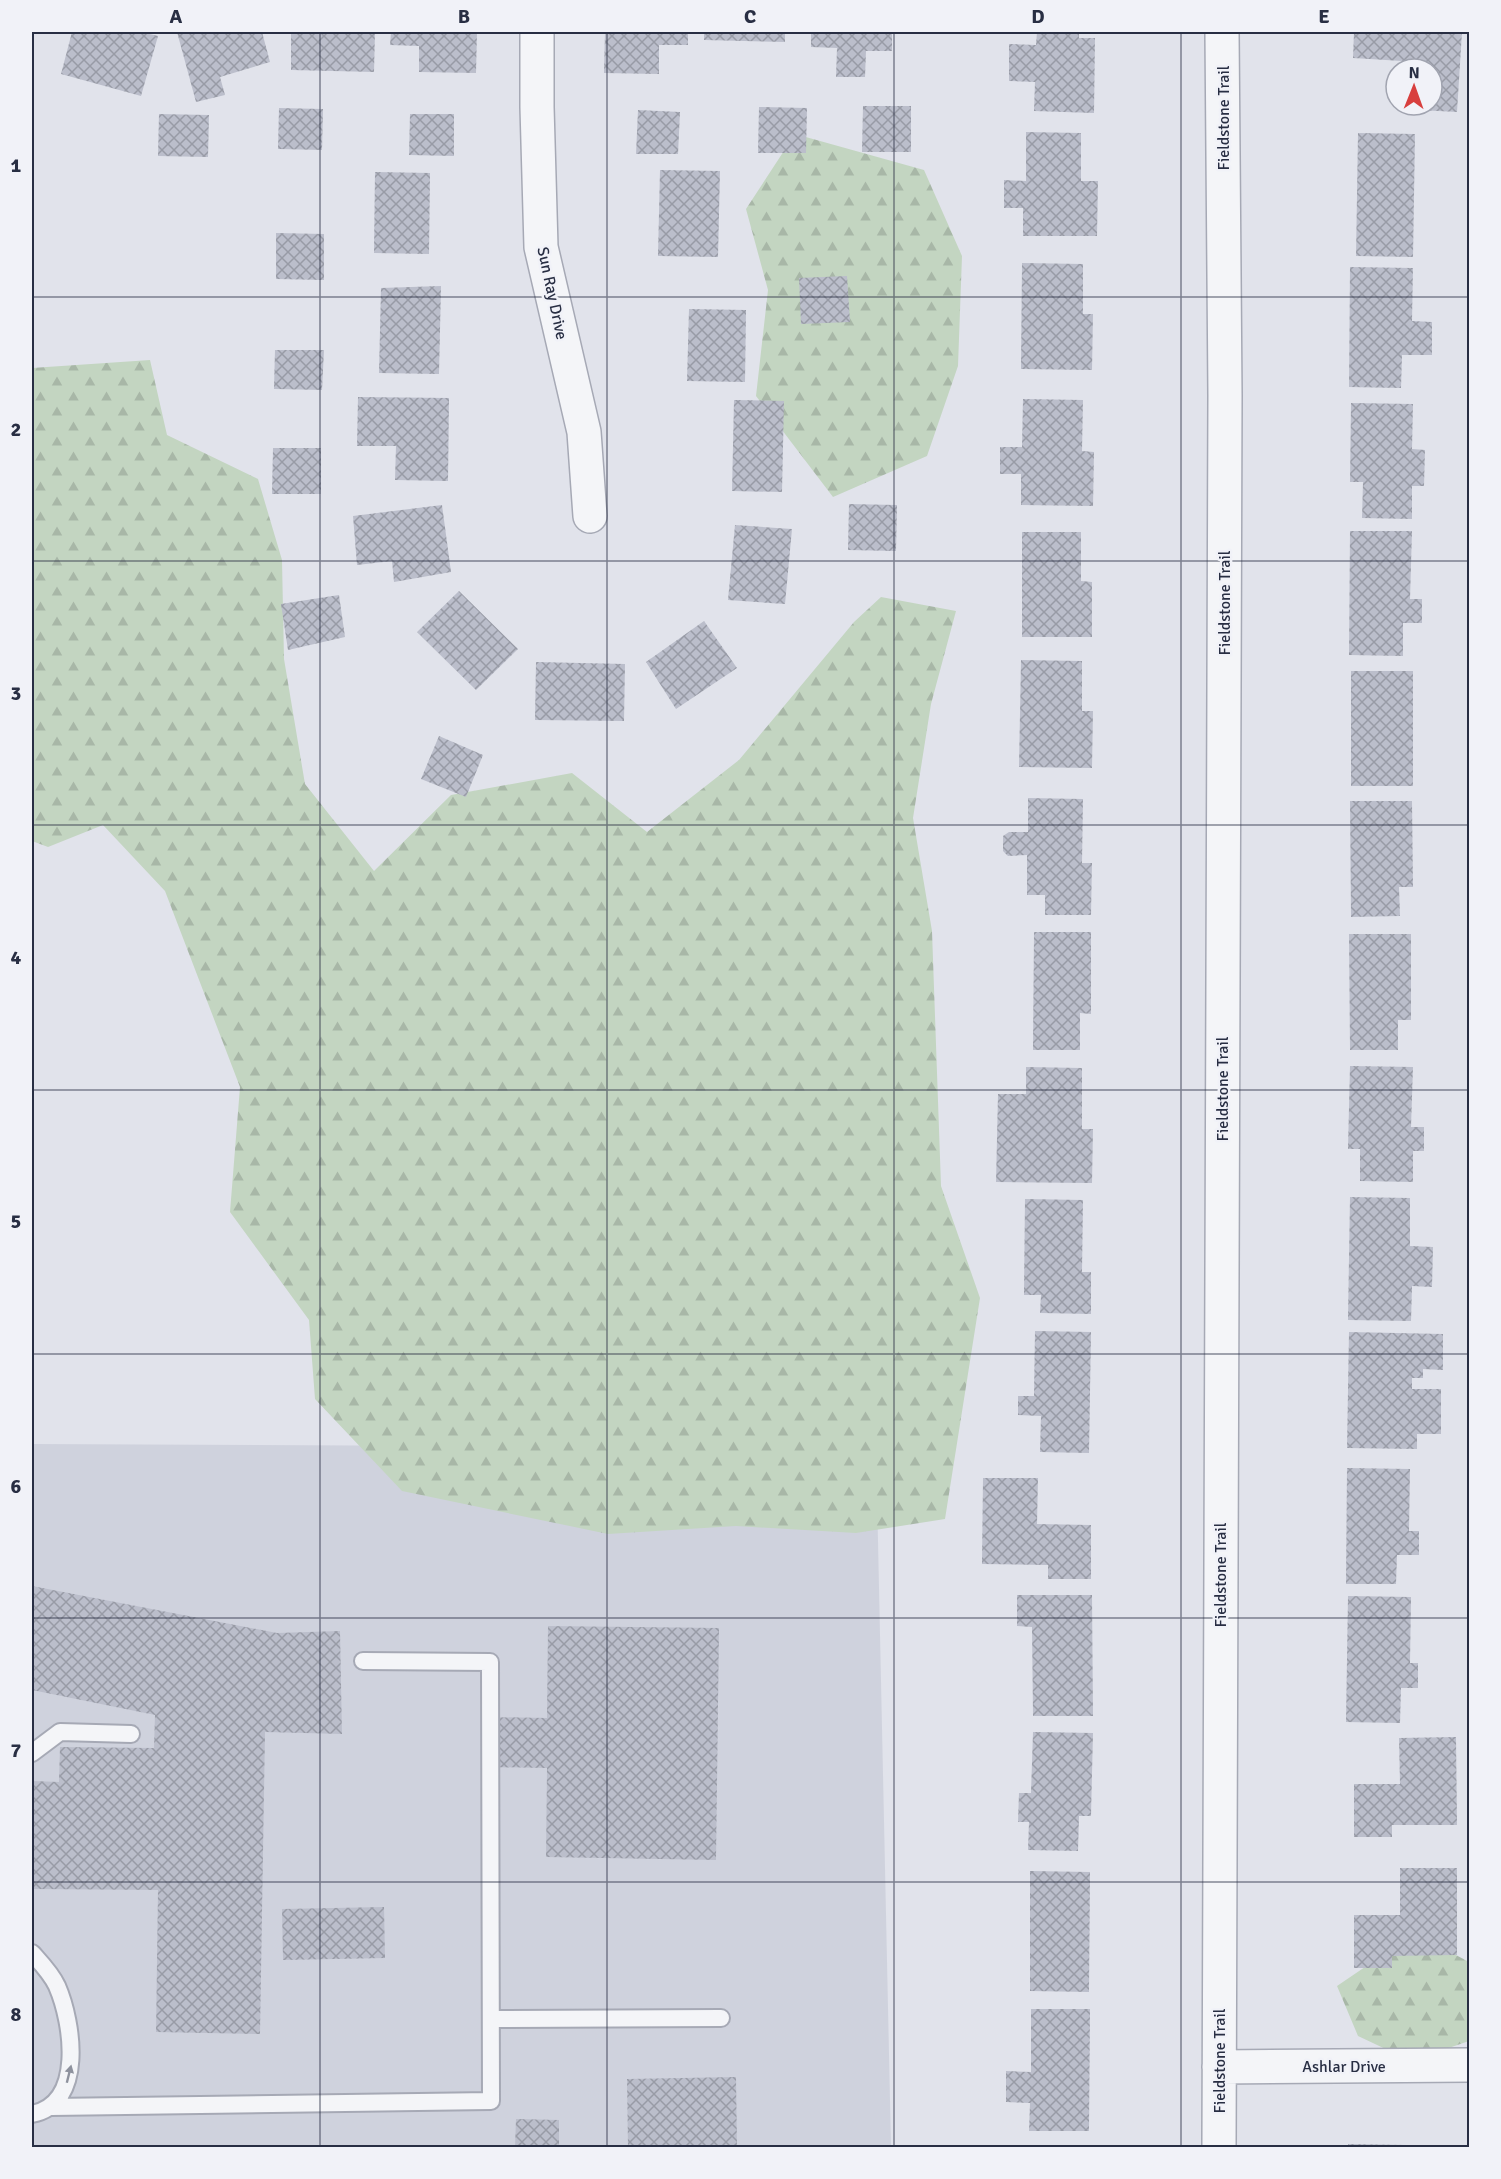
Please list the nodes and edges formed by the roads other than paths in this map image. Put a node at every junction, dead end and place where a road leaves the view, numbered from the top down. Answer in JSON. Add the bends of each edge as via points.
{"nodes":[{"id":1,"x":537,"y":32,"type":"edge"},
{"id":2,"x":1222,"y":32,"type":"edge"},
{"id":3,"x":590,"y":516,"type":"dead end"},
{"id":4,"x":363,"y":1661,"type":"dead end"},
{"id":5,"x":131,"y":1734,"type":"dead end"},
{"id":6,"x":32,"y":1753,"type":"edge"},
{"id":7,"x":32,"y":1953,"type":"edge"},
{"id":8,"x":721,"y":2018,"type":"dead end"},
{"id":9,"x":491,"y":2019,"type":"junction"},
{"id":10,"x":1470,"y":2065,"type":"edge"},
{"id":11,"x":1219,"y":2067,"type":"junction"},
{"id":12,"x":51,"y":2107,"type":"junction"},
{"id":13,"x":32,"y":2114,"type":"edge"},
{"id":14,"x":1219,"y":2148,"type":"edge"}],
"edges":[{"from":1,"to":3,"type":"street","name":"Sun Ray Drive","via":[[541,246],[584,432]]},
{"from":2,"to":11,"type":"street","name":"Fieldstone Trail","via":[[1225,395]]},
{"from":4,"to":9,"type":"lane","via":[[490,1662]]},
{"from":5,"to":6,"type":"lane","via":[[60,1732]]},
{"from":12,"to":7,"type":"lane","one_way":true,"via":[[67,2083],[72,2061],[56,1985]]},
{"from":8,"to":9,"type":"lane"},
{"from":9,"to":12,"type":"lane","via":[[491,2101]]},
{"from":10,"to":11,"type":"street","name":"Ashlar Drive"},
{"from":11,"to":14,"type":"street","name":"Fieldstone Trail"},
{"from":12,"to":13,"type":"lane"}]}
